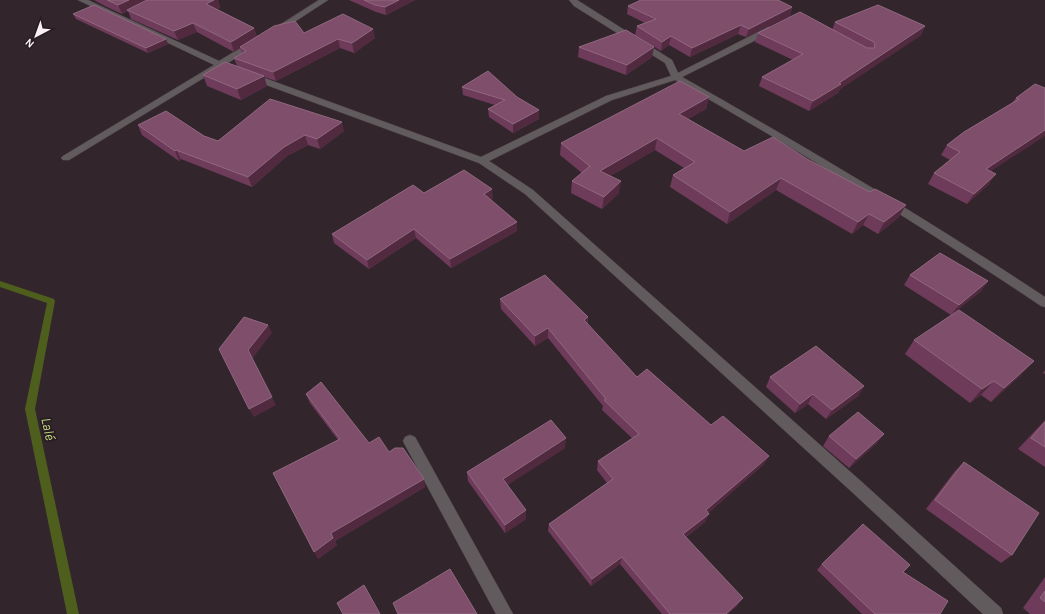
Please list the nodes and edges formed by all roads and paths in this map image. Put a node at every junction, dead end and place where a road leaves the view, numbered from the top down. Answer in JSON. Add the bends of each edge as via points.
{"nodes":[{"id":1,"x":82,"y":0,"type":"edge"},
{"id":2,"x":324,"y":0,"type":"edge"},
{"id":3,"x":573,"y":0,"type":"edge"},
{"id":4,"x":782,"y":23,"type":"edge"},
{"id":5,"x":221,"y":65,"type":"junction"},
{"id":6,"x":676,"y":77,"type":"junction"},
{"id":7,"x":66,"y":158,"type":"dead end"},
{"id":8,"x":482,"y":161,"type":"junction"},
{"id":9,"x":1045,"y":303,"type":"edge"},
{"id":10,"x":410,"y":441,"type":"dead end"},
{"id":11,"x":505,"y":614,"type":"edge"},
{"id":12,"x":994,"y":614,"type":"edge"}],
"edges":[{"from":1,"to":5,"type":"street","via":[[125,17]]},
{"from":2,"to":5,"type":"street"},
{"from":3,"to":6,"type":"street","via":[[669,62]]},
{"from":4,"to":6,"type":"street"},
{"from":5,"to":7,"type":"street"},
{"from":5,"to":8,"type":"street"},
{"from":6,"to":8,"type":"street","via":[[609,98]]},
{"from":6,"to":9,"type":"street","via":[[787,140],[929,227]]},
{"from":8,"to":12,"type":"street","via":[[528,192],[858,488]]},
{"from":10,"to":11,"type":"street"}]}
